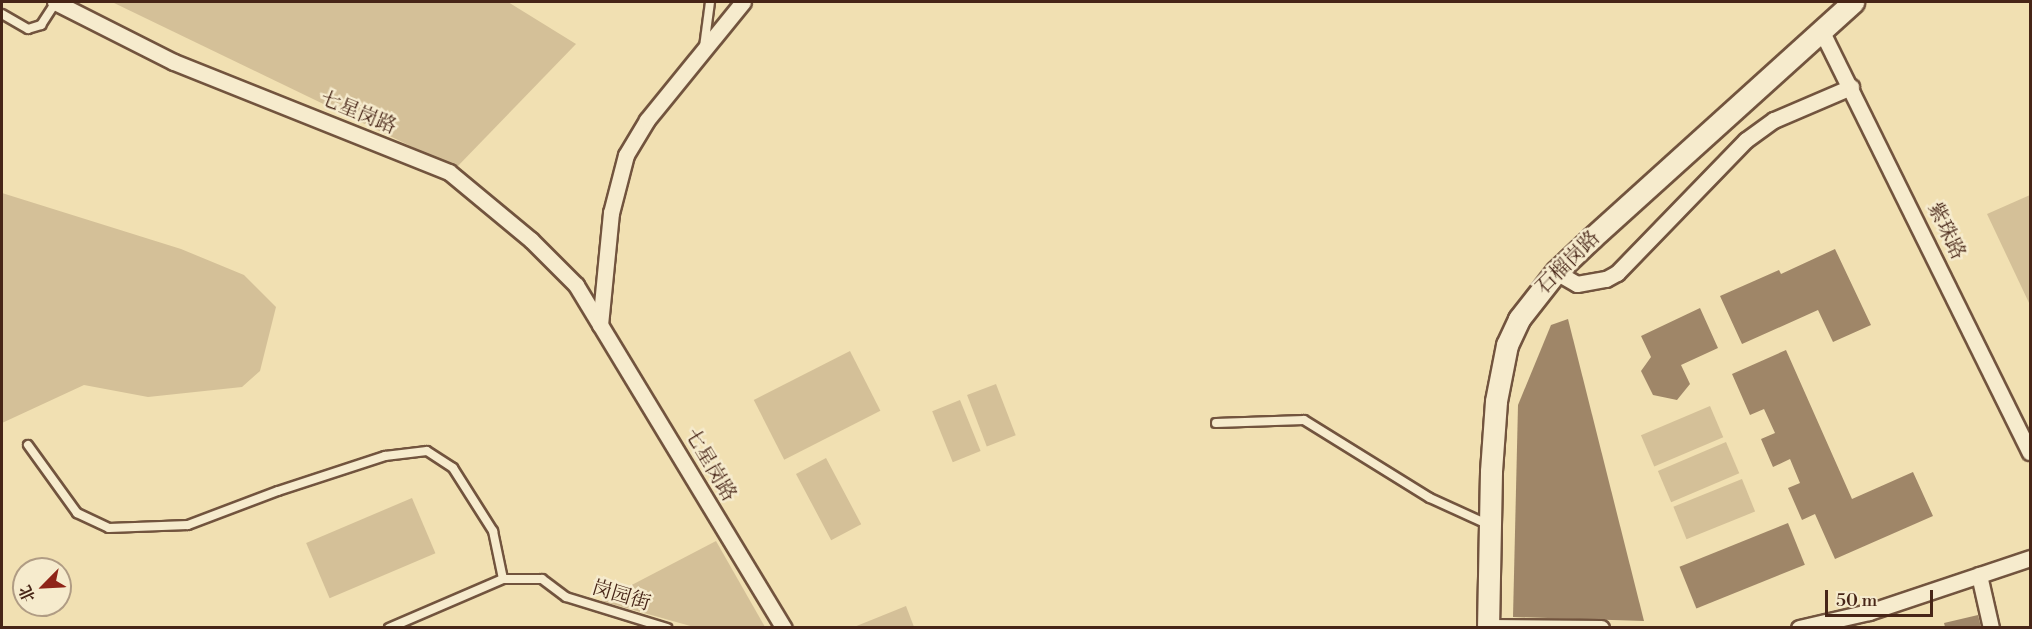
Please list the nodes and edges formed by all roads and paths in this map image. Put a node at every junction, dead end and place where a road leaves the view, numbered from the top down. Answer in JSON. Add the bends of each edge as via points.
{"nodes":[{"id":1,"x":55,"y":2,"type":"edge"},
{"id":2,"x":710,"y":2,"type":"edge"},
{"id":3,"x":743,"y":2,"type":"edge"},
{"id":4,"x":1853,"y":2,"type":"edge"},
{"id":5,"x":2,"y":14,"type":"edge"},
{"id":6,"x":1821,"y":30,"type":"junction"},
{"id":7,"x":703,"y":51,"type":"junction"},
{"id":8,"x":1851,"y":87,"type":"junction"},
{"id":9,"x":1556,"y":272,"type":"junction"},
{"id":10,"x":600,"y":325,"type":"junction"},
{"id":11,"x":1216,"y":423,"type":"dead end"},
{"id":12,"x":28,"y":445,"type":"dead end"},
{"id":13,"x":2031,"y":452,"type":"edge"},
{"id":14,"x":1490,"y":526,"type":"junction"},
{"id":15,"x":2031,"y":558,"type":"edge"},
{"id":16,"x":1979,"y":575,"type":"junction"},
{"id":17,"x":503,"y":579,"type":"junction"},
{"id":18,"x":389,"y":627,"type":"edge"},
{"id":19,"x":667,"y":627,"type":"edge"},
{"id":20,"x":784,"y":627,"type":"edge"},
{"id":21,"x":1488,"y":627,"type":"edge"},
{"id":22,"x":1601,"y":627,"type":"edge"},
{"id":23,"x":1799,"y":627,"type":"edge"},
{"id":24,"x":1991,"y":627,"type":"edge"}],
"edges":[{"from":1,"to":5,"type":"lane","via":[[41,25],[28,29]]},
{"from":1,"to":10,"type":"street","name":"七星岗路","via":[[174,62],[449,172],[531,240],[576,285]]},
{"from":2,"to":7,"type":"lane"},
{"from":3,"to":7,"type":"street"},
{"from":4,"to":6,"type":"main road","name":"石榴岗路"},
{"from":6,"to":8,"type":"street","name":"紫珠路"},
{"from":6,"to":9,"type":"main road","name":"石榴岗路"},
{"from":7,"to":10,"type":"street","via":[[647,120],[626,155],[611,213]]},
{"from":8,"to":9,"type":"street","via":[[1774,120],[1746,141],[1617,273],[1577,284]]},
{"from":8,"to":13,"type":"street","name":"紫珠路"},
{"from":9,"to":14,"type":"main road","name":"石榴岗路","via":[[1525,309],[1507,345],[1496,401]]},
{"from":10,"to":20,"type":"street","name":"七星岗路"},
{"from":11,"to":14,"type":"lane","via":[[1304,420],[1430,498]]},
{"from":12,"to":17,"type":"lane","via":[[77,513],[109,528],[188,525],[385,456],[427,451],[453,468],[493,531]]},
{"from":14,"to":21,"type":"main road","name":"石榴岗路"},
{"from":15,"to":16,"type":"street"},
{"from":16,"to":23,"type":"street","via":[[1869,612]]},
{"from":16,"to":24,"type":"street"},
{"from":17,"to":18,"type":"lane"},
{"from":17,"to":19,"type":"lane","name":"岗园街","via":[[542,579],[566,597]]},
{"from":21,"to":22,"type":"street"}]}
